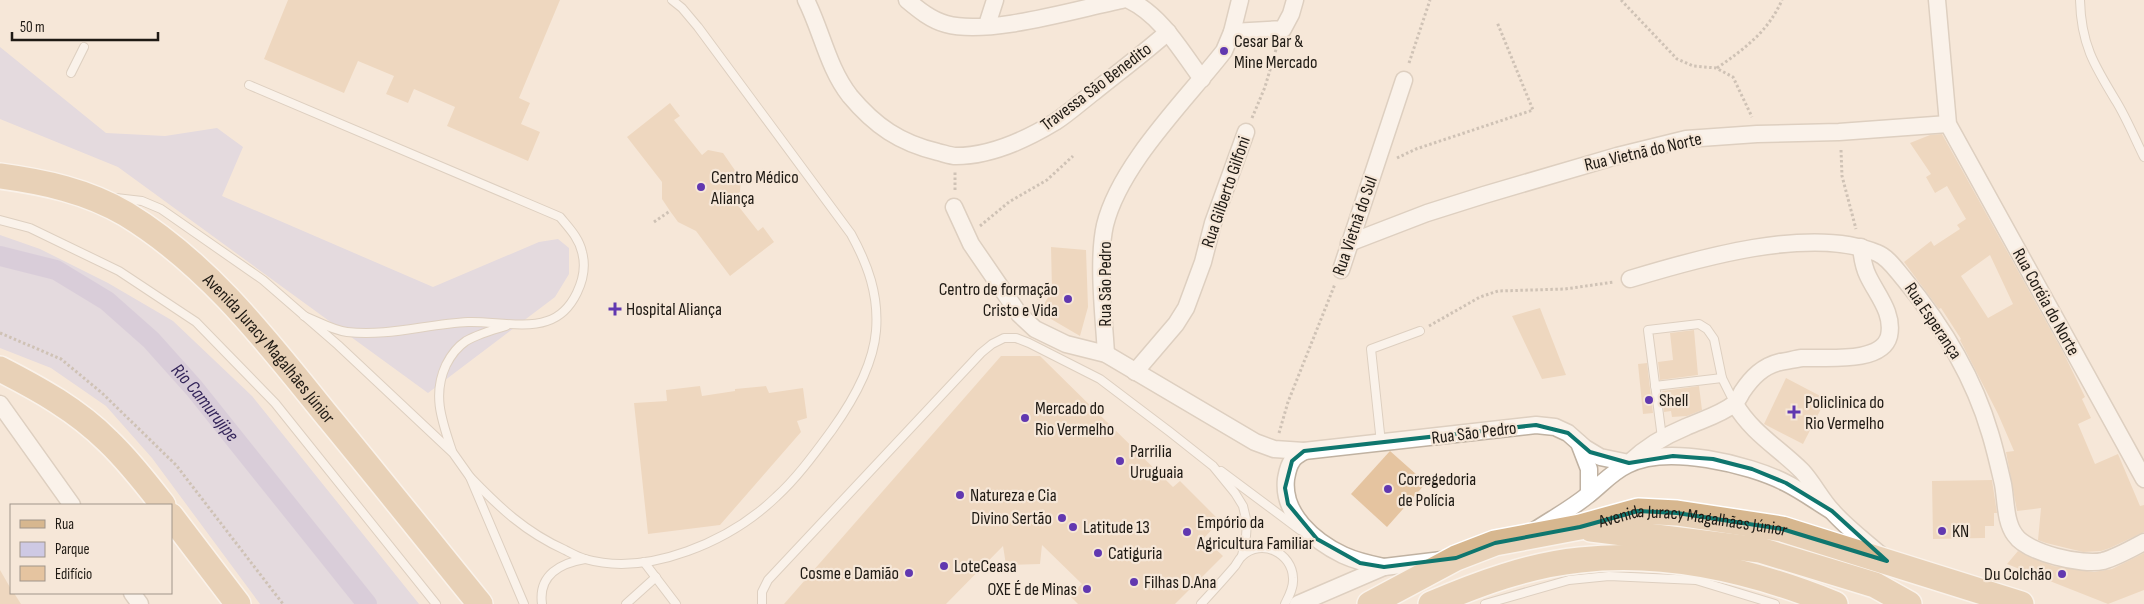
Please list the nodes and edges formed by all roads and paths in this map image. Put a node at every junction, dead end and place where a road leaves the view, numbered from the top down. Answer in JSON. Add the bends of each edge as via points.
{"nodes":[{"id":1,"x":672,"y":0,"type":"edge"},
{"id":2,"x":806,"y":0,"type":"edge"},
{"id":3,"x":907,"y":0,"type":"edge"},
{"id":4,"x":995,"y":0,"type":"edge"},
{"id":5,"x":1122,"y":0,"type":"edge"},
{"id":6,"x":1130,"y":0,"type":"edge"},
{"id":7,"x":1240,"y":0,"type":"edge"},
{"id":8,"x":1295,"y":0,"type":"edge"},
{"id":9,"x":1430,"y":0,"type":"edge"},
{"id":10,"x":1621,"y":0,"type":"edge"},
{"id":11,"x":1782,"y":0,"type":"edge"},
{"id":12,"x":1937,"y":0,"type":"edge"},
{"id":13,"x":2080,"y":0,"type":"edge"},
{"id":14,"x":1497,"y":22,"type":"dead end"},
{"id":15,"x":987,"y":25,"type":"junction"},
{"id":16,"x":1282,"y":29,"type":"junction"},
{"id":17,"x":1168,"y":32,"type":"junction"},
{"id":18,"x":1232,"y":32,"type":"junction"},
{"id":19,"x":84,"y":47,"type":"dead end"},
{"id":20,"x":1716,"y":68,"type":"junction"},
{"id":21,"x":72,"y":72,"type":"dead end"},
{"id":22,"x":1202,"y":79,"type":"junction"},
{"id":23,"x":1404,"y":80,"type":"joint"},
{"id":24,"x":249,"y":85,"type":"dead end"},
{"id":25,"x":1948,"y":124,"type":"junction"},
{"id":26,"x":1246,"y":132,"type":"joint"},
{"id":27,"x":1839,"y":132,"type":"junction"},
{"id":28,"x":1757,"y":134,"type":"junction"},
{"id":29,"x":955,"y":156,"type":"junction"},
{"id":30,"x":1073,"y":156,"type":"dead end"},
{"id":31,"x":2144,"y":157,"type":"edge"},
{"id":32,"x":1374,"y":168,"type":"junction"},
{"id":33,"x":0,"y":176,"type":"edge"},
{"id":34,"x":88,"y":195,"type":"junction"},
{"id":35,"x":954,"y":207,"type":"joint"},
{"id":36,"x":670,"y":211,"type":"dead end"},
{"id":37,"x":0,"y":220,"type":"edge"},
{"id":38,"x":654,"y":222,"type":"dead end"},
{"id":39,"x":967,"y":238,"type":"junction"},
{"id":40,"x":1349,"y":243,"type":"junction"},
{"id":41,"x":1861,"y":247,"type":"junction"},
{"id":42,"x":1341,"y":270,"type":"joint"},
{"id":43,"x":1630,"y":279,"type":"joint"},
{"id":44,"x":304,"y":316,"type":"junction"},
{"id":45,"x":510,"y":324,"type":"junction"},
{"id":46,"x":1420,"y":331,"type":"joint"},
{"id":47,"x":1106,"y":354,"type":"junction"},
{"id":48,"x":0,"y":369,"type":"edge"},
{"id":49,"x":1135,"y":372,"type":"junction"},
{"id":50,"x":1722,"y":378,"type":"junction"},
{"id":51,"x":1655,"y":386,"type":"junction"},
{"id":52,"x":0,"y":404,"type":"edge"},
{"id":53,"x":1735,"y":404,"type":"junction"},
{"id":54,"x":1662,"y":438,"type":"junction"},
{"id":55,"x":1381,"y":443,"type":"junction"},
{"id":56,"x":1579,"y":443,"type":"junction"},
{"id":57,"x":1274,"y":449,"type":"junction"},
{"id":58,"x":1304,"y":451,"type":"junction"},
{"id":59,"x":453,"y":452,"type":"junction"},
{"id":60,"x":1628,"y":463,"type":"junction"},
{"id":61,"x":1213,"y":466,"type":"junction"},
{"id":62,"x":470,"y":477,"type":"junction"},
{"id":63,"x":2144,"y":480,"type":"edge"},
{"id":64,"x":1589,"y":494,"type":"junction"},
{"id":65,"x":71,"y":504,"type":"edge"},
{"id":66,"x":162,"y":504,"type":"edge"},
{"id":67,"x":1832,"y":511,"type":"junction"},
{"id":68,"x":172,"y":517,"type":"edge"},
{"id":69,"x":1580,"y":527,"type":"junction"},
{"id":70,"x":1527,"y":536,"type":"junction"},
{"id":71,"x":1317,"y":539,"type":"junction"},
{"id":72,"x":2144,"y":542,"type":"edge"},
{"id":73,"x":1242,"y":556,"type":"junction"},
{"id":74,"x":1456,"y":558,"type":"junction"},
{"id":75,"x":585,"y":559,"type":"junction"},
{"id":76,"x":1887,"y":561,"type":"junction"},
{"id":77,"x":644,"y":562,"type":"junction"},
{"id":78,"x":1384,"y":567,"type":"junction"},
{"id":79,"x":656,"y":577,"type":"junction"},
{"id":80,"x":238,"y":604,"type":"edge"},
{"id":81,"x":436,"y":604,"type":"edge"},
{"id":82,"x":480,"y":604,"type":"edge"},
{"id":83,"x":524,"y":604,"type":"edge"},
{"id":84,"x":542,"y":604,"type":"edge"},
{"id":85,"x":626,"y":604,"type":"edge"},
{"id":86,"x":676,"y":604,"type":"edge"},
{"id":87,"x":762,"y":604,"type":"edge"},
{"id":88,"x":1201,"y":604,"type":"edge"},
{"id":89,"x":1285,"y":604,"type":"edge"},
{"id":90,"x":1298,"y":604,"type":"edge"},
{"id":91,"x":1370,"y":604,"type":"edge"},
{"id":92,"x":1432,"y":604,"type":"edge"},
{"id":93,"x":1486,"y":604,"type":"edge"},
{"id":94,"x":1775,"y":604,"type":"edge"},
{"id":95,"x":1835,"y":604,"type":"edge"},
{"id":96,"x":1909,"y":604,"type":"edge"},
{"id":97,"x":2021,"y":604,"type":"edge"}],
"edges":[{"from":1,"to":77,"type":"lane","via":[[698,26],[852,234],[872,279],[876,331],[872,356],[856,391],[821,445],[777,497],[750,519],[720,536],[688,551]]},
{"from":2,"to":29,"type":"street","name":"Travessa São Benedito","via":[[831,64],[851,96],[884,130],[902,141]]},
{"from":3,"to":15,"type":"street","via":[[931,18],[947,24]]},
{"from":4,"to":15,"type":"street"},
{"from":5,"to":15,"type":"street"},
{"from":6,"to":17,"type":"street"},
{"from":7,"to":18,"type":"street","name":"Rua São Pedro"},
{"from":8,"to":16,"type":"street"},
{"from":9,"to":23,"type":"path"},
{"from":10,"to":20,"type":"path","via":[[1677,59],[1693,66]]},
{"from":11,"to":20,"type":"path","via":[[1759,36]]},
{"from":12,"to":25,"type":"street"},
{"from":13,"to":31,"type":"lane","via":[[2080,23],[2090,57]]},
{"from":14,"to":32,"type":"path","via":[[1533,110],[1416,149]]},
{"from":16,"to":18,"type":"street"},
{"from":16,"to":26,"type":"path","name":"Rua Gilberto Gilfoni","via":[[1265,86]]},
{"from":17,"to":22,"type":"street"},
{"from":17,"to":29,"type":"street","name":"Travessa São Benedito","via":[[1109,81],[1042,129],[990,150]]},
{"from":18,"to":22,"type":"street","name":"Rua São Pedro","via":[[1224,51]]},
{"from":19,"to":21,"type":"lane"},
{"from":20,"to":28,"type":"path","via":[[1733,77]]},
{"from":22,"to":47,"type":"street","name":"Rua São Pedro","via":[[1131,169],[1115,197],[1105,226],[1102,258]]},
{"from":23,"to":32,"type":"street","name":"Rua Vietnã do Sul"},
{"from":24,"to":45,"type":"lane","via":[[560,217],[583,253],[580,287],[572,301],[548,321]]},
{"from":25,"to":27,"type":"street","name":"Rua Vietnã do Norte"},
{"from":25,"to":63,"type":"street","name":"Rua Coréia do Norte"},
{"from":26,"to":49,"type":"street","name":"Rua Gilberto Gilfoni","via":[[1186,308]]},
{"from":27,"to":28,"type":"street","name":"Rua Vietnã do Norte"},
{"from":27,"to":41,"type":"path","via":[[1842,176]]},
{"from":28,"to":40,"type":"street","name":"Rua Vietnã do Norte","via":[[1686,139],[1617,156],[1427,213]]},
{"from":29,"to":35,"type":"path"},
{"from":30,"to":39,"type":"path","via":[[1047,180],[1009,202]]},
{"from":32,"to":40,"type":"street","name":"Rua Vietnã do Sul"},
{"from":33,"to":34,"type":"main road","name":"Avenida Juracy Magalhães Júnior"},
{"from":34,"to":44,"type":"lane","via":[[142,202],[161,209],[263,280]]},
{"from":34,"to":82,"type":"main road","name":"Avenida Juracy Magalhães Júnior","via":[[157,235],[228,298],[264,337]]},
{"from":35,"to":39,"type":"street"},
{"from":36,"to":38,"type":"path"},
{"from":37,"to":81,"type":"lane","via":[[30,228],[119,271],[196,322],[275,403]]},
{"from":39,"to":47,"type":"street","via":[[1019,314],[1035,329],[1066,344]]},
{"from":40,"to":42,"type":"street","name":"Rua Vietnã do Sul"},
{"from":41,"to":43,"type":"street","name":"Rua Esperança","via":[[1838,243],[1777,245],[1682,264]]},
{"from":41,"to":53,"type":"street","via":[[1868,276],[1886,308],[1889,326],[1885,345],[1865,355],[1800,358],[1777,363],[1759,371]]},
{"from":41,"to":72,"type":"street","name":"Rua Esperança","via":[[1880,254],[1895,269],[1952,344],[1981,405],[2015,535],[2024,544],[2038,550],[2090,563],[2110,558]]},
{"from":42,"to":57,"type":"path","name":"Rua Vietnã do Sul","via":[[1288,402]]},
{"from":43,"to":46,"type":"path","via":[[1565,289],[1498,292],[1480,297]]},
{"from":44,"to":45,"type":"lane","via":[[345,332],[368,333],[468,322]]},
{"from":44,"to":59,"type":"lane"},
{"from":45,"to":59,"type":"lane","via":[[465,342],[452,354],[441,375],[438,399]]},
{"from":46,"to":55,"type":"lane","via":[[1371,349]]},
{"from":47,"to":49,"type":"street","name":"Rua São Pedro"},
{"from":48,"to":66,"type":"main road","via":[[44,392],[108,440]]},
{"from":49,"to":57,"type":"street","name":"Rua São Pedro","via":[[1241,436]]},
{"from":50,"to":51,"type":"lane"},
{"from":50,"to":51,"type":"lane","via":[[1714,339],[1700,324],[1648,330]]},
{"from":50,"to":53,"type":"lane"},
{"from":51,"to":54,"type":"lane"},
{"from":52,"to":65,"type":"street"},
{"from":53,"to":54,"type":"street"},
{"from":53,"to":67,"type":"street","via":[[1754,430],[1804,473]]},
{"from":54,"to":60,"type":"street","via":[[1644,448]]},
{"from":55,"to":56,"type":"street","name":"Rua São Pedro","via":[[1536,425],[1555,427]]},
{"from":55,"to":58,"type":"street","name":"Rua São Pedro"},
{"from":56,"to":60,"type":"street","name":"Rua São Pedro","via":[[1600,457]]},
{"from":56,"to":64,"type":"street","via":[[1588,469]]},
{"from":57,"to":58,"type":"street","name":"Rua São Pedro"},
{"from":58,"to":71,"type":"street","via":[[1292,461],[1285,488],[1292,511]]},
{"from":59,"to":62,"type":"lane"},
{"from":60,"to":64,"type":"street"},
{"from":60,"to":67,"type":"street","via":[[1673,456],[1712,459],[1752,469],[1786,483]]},
{"from":61,"to":71,"type":"lane","via":[[1292,525]]},
{"from":61,"to":73,"type":"lane","via":[[1243,506],[1247,523]]},
{"from":61,"to":87,"type":"lane","via":[[1100,379],[1029,343],[1004,338],[981,353],[768,580],[762,592]]},
{"from":62,"to":75,"type":"lane","via":[[525,528]]},
{"from":62,"to":83,"type":"lane"},
{"from":64,"to":70,"type":"street"},
{"from":67,"to":76,"type":"street"},
{"from":68,"to":80,"type":"main road"},
{"from":69,"to":70,"type":"main road","name":"Avenida Juracy Magalhães Júnior"},
{"from":69,"to":76,"type":"main road","name":"Avenida Juracy Magalhães Júnior","via":[[1638,511],[1677,513],[1782,529]]},
{"from":69,"to":96,"type":"main road","via":[[1760,550],[1875,585]]},
{"from":70,"to":74,"type":"main road","name":"Avenida Juracy Magalhães Júnior"},
{"from":71,"to":78,"type":"street","via":[[1360,563]]},
{"from":73,"to":88,"type":"lane"},
{"from":73,"to":89,"type":"lane","via":[[1264,548],[1284,556],[1292,567],[1294,580]]},
{"from":74,"to":78,"type":"street"},
{"from":74,"to":91,"type":"main road","name":"Avenida Juracy Magalhães Júnior"},
{"from":75,"to":77,"type":"lane"},
{"from":75,"to":84,"type":"lane","via":[[568,562],[556,569],[546,580]]},
{"from":76,"to":97,"type":"main road","name":"Avenida Juracy Magalhães Júnior"},
{"from":77,"to":79,"type":"lane"},
{"from":78,"to":90,"type":"street"},
{"from":79,"to":85,"type":"lane"},
{"from":79,"to":86,"type":"lane"},
{"from":92,"to":95,"type":"main road","name":"Avenida Juracy Magalhães Júnior","via":[[1505,576],[1552,564],[1647,558],[1738,571]]},
{"from":93,"to":94,"type":"lane","via":[[1569,580],[1609,576],[1696,580]]}]}
